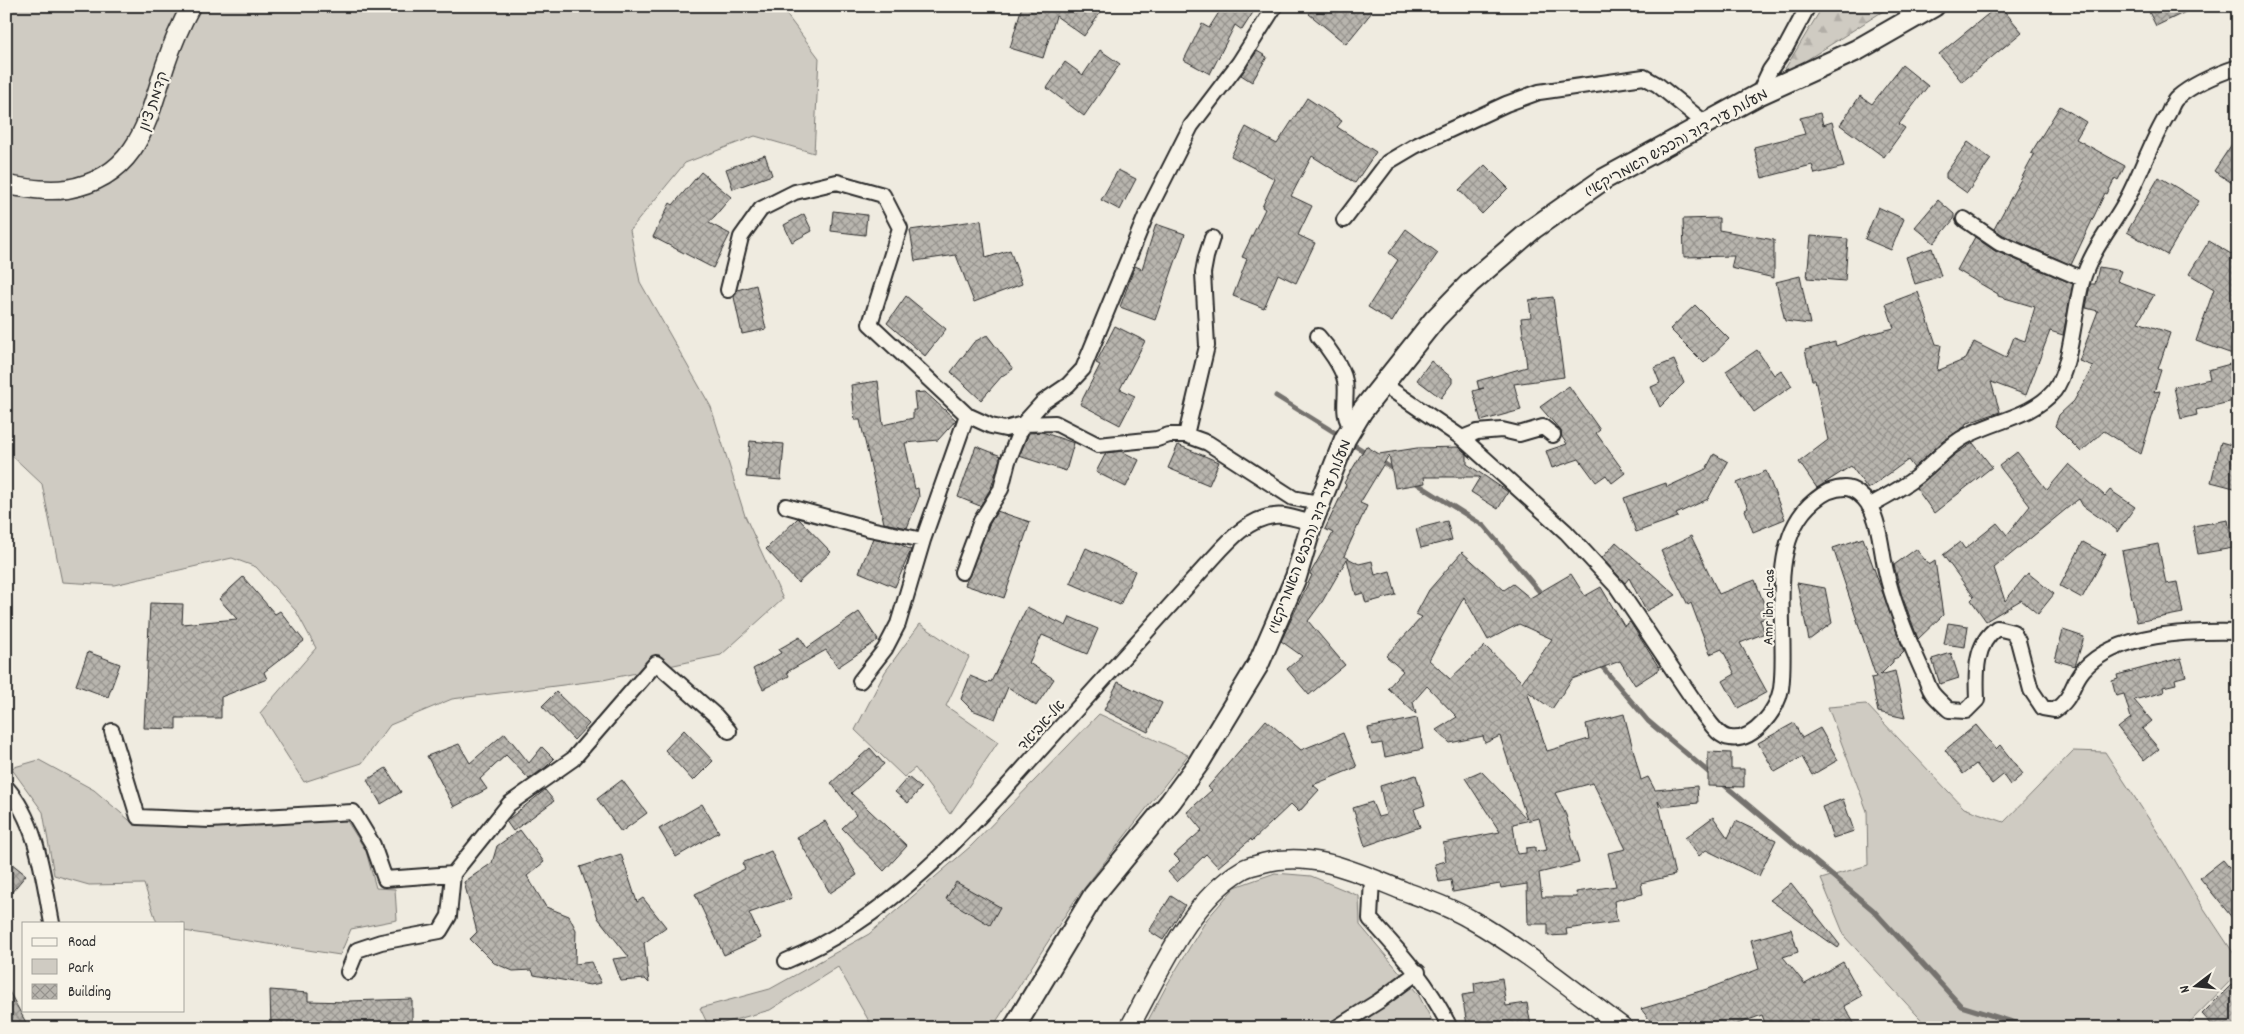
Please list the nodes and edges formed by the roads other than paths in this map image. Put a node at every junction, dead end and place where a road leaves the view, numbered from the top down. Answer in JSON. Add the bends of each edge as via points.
{"nodes":[{"id":1,"x":191,"y":6,"type":"edge"},
{"id":2,"x":1275,"y":6,"type":"edge"},
{"id":3,"x":1934,"y":6,"type":"edge"},
{"id":4,"x":1807,"y":7,"type":"edge"},
{"id":5,"x":2238,"y":67,"type":"edge"},
{"id":6,"x":1758,"y":96,"type":"junction"},
{"id":7,"x":1706,"y":124,"type":"junction"},
{"id":8,"x":6,"y":185,"type":"edge"},
{"id":9,"x":1964,"y":218,"type":"dead end"},
{"id":10,"x":1344,"y":220,"type":"dead end"},
{"id":11,"x":1212,"y":238,"type":"dead end"},
{"id":12,"x":2083,"y":279,"type":"junction"},
{"id":13,"x":728,"y":290,"type":"dead end"},
{"id":14,"x":1318,"y":336,"type":"dead end"},
{"id":15,"x":1383,"y":384,"type":"junction"},
{"id":16,"x":967,"y":415,"type":"junction"},
{"id":17,"x":1023,"y":424,"type":"junction"},
{"id":18,"x":1352,"y":427,"type":"junction"},
{"id":19,"x":1186,"y":435,"type":"junction"},
{"id":20,"x":1552,"y":436,"type":"dead end"},
{"id":21,"x":1462,"y":438,"type":"junction"},
{"id":22,"x":1319,"y":503,"type":"junction"},
{"id":23,"x":786,"y":506,"type":"dead end"},
{"id":24,"x":1869,"y":506,"type":"junction"},
{"id":25,"x":1312,"y":522,"type":"junction"},
{"id":26,"x":922,"y":540,"type":"junction"},
{"id":27,"x":962,"y":572,"type":"dead end"},
{"id":28,"x":2238,"y":632,"type":"edge"},
{"id":29,"x":860,"y":681,"type":"dead end"},
{"id":30,"x":112,"y":731,"type":"dead end"},
{"id":31,"x":730,"y":731,"type":"dead end"},
{"id":32,"x":6,"y":787,"type":"edge"},
{"id":33,"x":453,"y":874,"type":"junction"},
{"id":34,"x":1372,"y":878,"type":"junction"},
{"id":35,"x":52,"y":922,"type":"edge"},
{"id":36,"x":786,"y":961,"type":"dead end"},
{"id":37,"x":348,"y":972,"type":"dead end"},
{"id":38,"x":1418,"y":972,"type":"junction"},
{"id":39,"x":1014,"y":1028,"type":"edge"},
{"id":40,"x":1129,"y":1028,"type":"edge"},
{"id":41,"x":1336,"y":1028,"type":"edge"},
{"id":42,"x":1450,"y":1028,"type":"edge"},
{"id":43,"x":1624,"y":1028,"type":"edge"}],
"edges":[{"from":1,"to":8,"type":"street","name":"קדמת ציון","via":[[177,31],[146,127],[134,150],[113,170],[67,189],[42,190]]},
{"from":2,"to":17,"type":"street","via":[[1239,63],[1191,126],[1147,213],[1083,368]]},
{"from":3,"to":6,"type":"main road","name":"מעלות עיר דוד (הכביש האמריקאי)","via":[[1857,50]]},
{"from":4,"to":6,"type":"street"},
{"from":5,"to":12,"type":"street","via":[[2221,72],[2176,98],[2157,131],[2127,199],[2102,237]]},
{"from":6,"to":7,"type":"main road","name":"מעלות עיר דוד (הכביש האמריקאי)"},
{"from":7,"to":10,"type":"street","via":[[1644,76],[1539,92],[1484,113],[1388,162]]},
{"from":7,"to":15,"type":"main road","name":"מעלות עיר דוד (הכביש האמריקאי)","via":[[1604,179],[1534,228],[1470,283],[1435,319]]},
{"from":9,"to":12,"type":"street","via":[[2000,243]]},
{"from":11,"to":19,"type":"street","via":[[1203,272],[1207,346]]},
{"from":12,"to":24,"type":"street","via":[[2069,350],[2056,389],[2032,408],[1961,439],[1913,480]]},
{"from":13,"to":16,"type":"street","via":[[741,238],[761,209],[795,192],[837,182],[883,196],[900,228],[870,324]]},
{"from":14,"to":18,"type":"street","via":[[1345,379],[1345,414]]},
{"from":15,"to":18,"type":"main road","name":"מעלות עיר דוד (הכביש האמריקאי)"},
{"from":15,"to":21,"type":"street","name":"Amr ibn al-as"},
{"from":16,"to":17,"type":"street","via":[[1004,429]]},
{"from":16,"to":26,"type":"street"},
{"from":17,"to":19,"type":"street","via":[[1055,423],[1098,445]]},
{"from":17,"to":27,"type":"street","via":[[1001,489],[981,521]]},
{"from":18,"to":22,"type":"main road","name":"מעלות עיר דוד (הכביש האמריקאי)"},
{"from":19,"to":22,"type":"street","via":[[1222,451],[1293,498]]},
{"from":20,"to":21,"type":"street","via":[[1543,427],[1518,434],[1502,430],[1477,432]]},
{"from":21,"to":24,"type":"street","name":"Amr ibn al-as","via":[[1566,532],[1617,587],[1702,714],[1717,731],[1730,738],[1745,737],[1758,729],[1780,691],[1782,580],[1788,540],[1797,521],[1824,493],[1846,488],[1861,495]]},
{"from":22,"to":25,"type":"main road","name":"מעלות עיר דוד (הכביש האמריקאי)"},
{"from":23,"to":26,"type":"street"},
{"from":24,"to":28,"type":"street","via":[[1886,574],[1910,643],[1933,693],[1950,710],[1966,711],[1977,700],[1979,653],[1988,634],[1997,628],[2013,632],[2031,690],[2042,708],[2055,710],[2066,702],[2083,671],[2102,653],[2162,634]]},
{"from":25,"to":36,"type":"street","name":"אל-אביאד","via":[[1276,515],[1261,519],[1237,534],[976,822],[927,870],[879,908],[817,949]]},
{"from":25,"to":39,"type":"main road","name":"מעלות עיר דוד (הכביש האמריקאי)","via":[[1296,577],[1258,664],[1198,764],[1094,895]]},
{"from":26,"to":29,"type":"street","via":[[898,624],[885,649]]},
{"from":30,"to":33,"type":"street","via":[[138,817],[210,820],[353,812],[373,845],[385,879]]},
{"from":31,"to":33,"type":"street","via":[[656,663],[573,759],[509,804]]},
{"from":32,"to":35,"type":"street","via":[[16,798],[37,849]]},
{"from":33,"to":37,"type":"street","via":[[449,916],[440,931],[357,950]]},
{"from":34,"to":38,"type":"street","via":[[1370,918]]},
{"from":34,"to":40,"type":"street","via":[[1340,864],[1308,858],[1273,861],[1244,869],[1220,886],[1195,915]]},
{"from":34,"to":43,"type":"street","via":[[1468,918],[1515,946]]},
{"from":38,"to":41,"type":"street"},
{"from":38,"to":42,"type":"street"}]}
